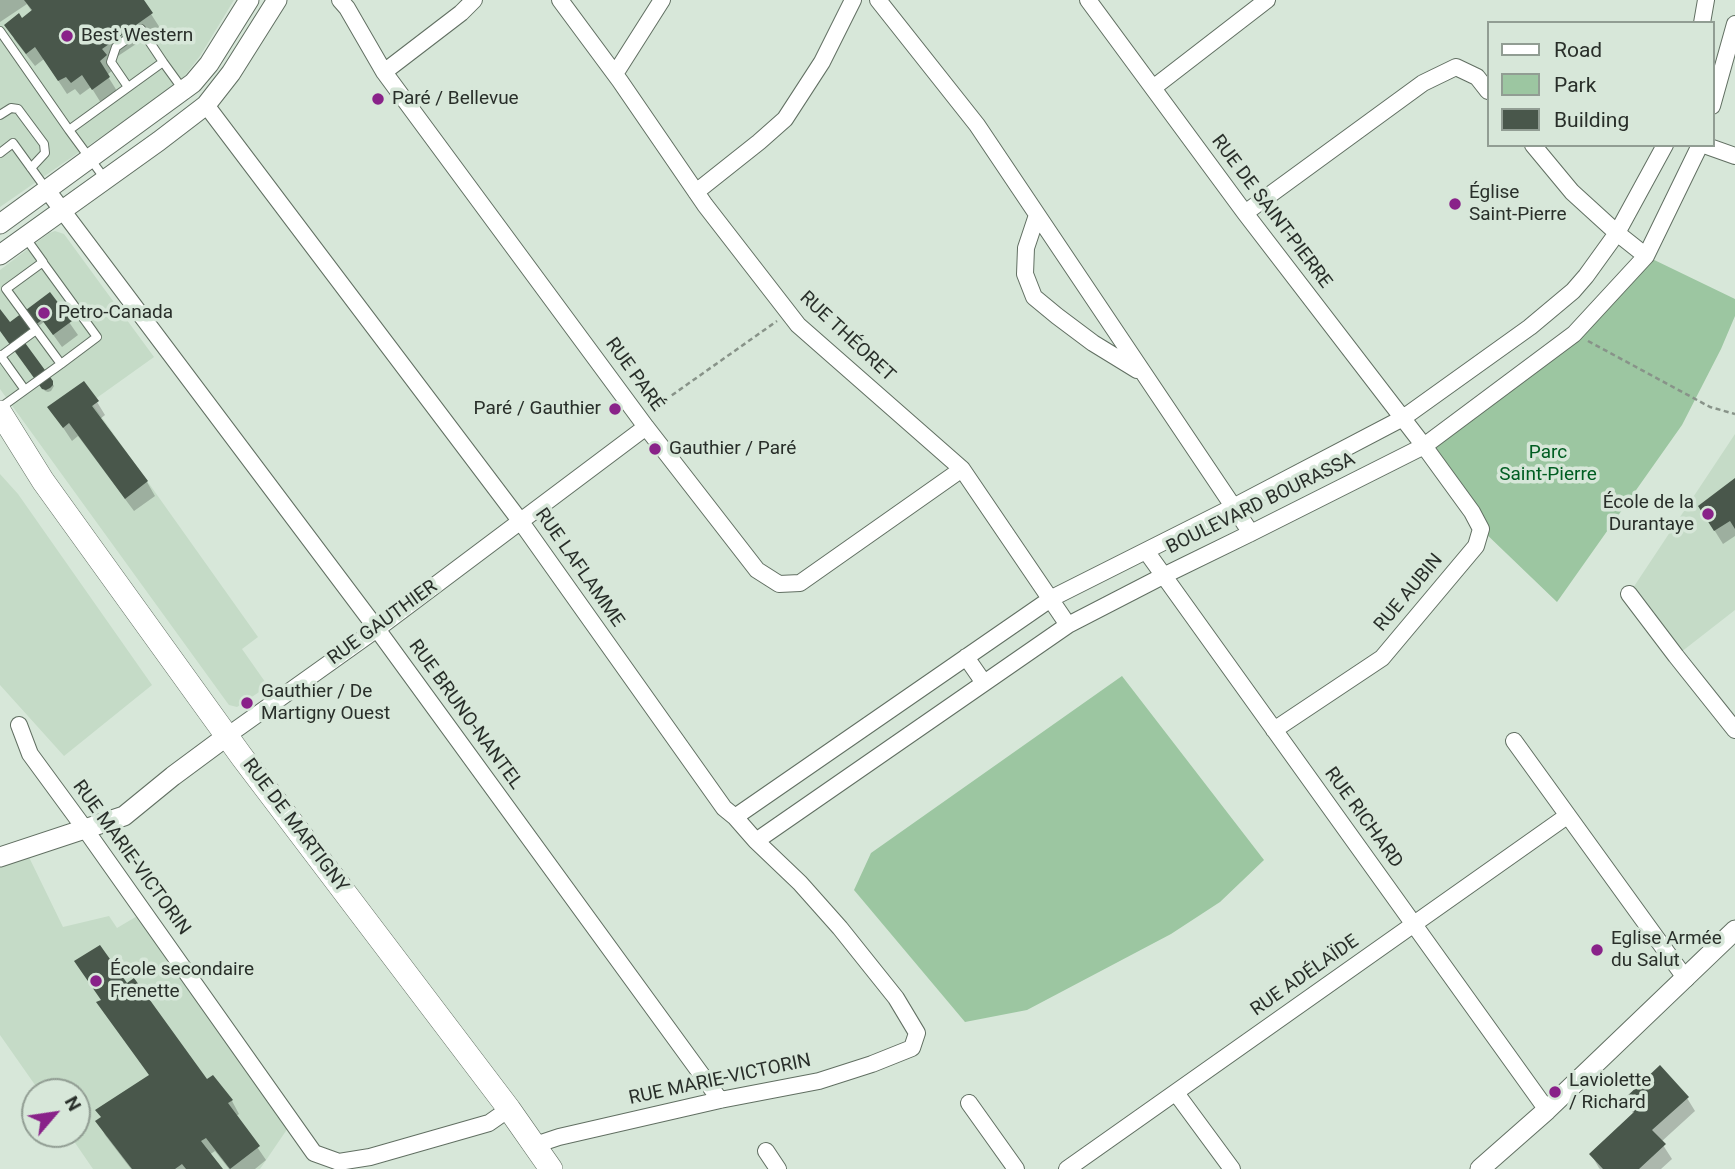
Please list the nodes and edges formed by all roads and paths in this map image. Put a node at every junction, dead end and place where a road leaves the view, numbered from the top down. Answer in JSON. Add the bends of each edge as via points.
{"nodes":[{"id":1,"x":249,"y":0,"type":"edge"},
{"id":2,"x":277,"y":0,"type":"edge"},
{"id":3,"x":340,"y":0,"type":"edge"},
{"id":4,"x":474,"y":0,"type":"edge"},
{"id":5,"x":560,"y":0,"type":"edge"},
{"id":6,"x":662,"y":0,"type":"edge"},
{"id":7,"x":853,"y":0,"type":"edge"},
{"id":8,"x":878,"y":0,"type":"edge"},
{"id":9,"x":1088,"y":0,"type":"edge"},
{"id":10,"x":1267,"y":0,"type":"edge"},
{"id":11,"x":1706,"y":0,"type":"edge"},
{"id":12,"x":1702,"y":21,"type":"edge"},
{"id":13,"x":1735,"y":24,"type":"edge"},
{"id":14,"x":0,"y":32,"type":"edge"},
{"id":15,"x":163,"y":62,"type":"junction"},
{"id":16,"x":384,"y":72,"type":"junction"},
{"id":17,"x":615,"y":74,"type":"junction"},
{"id":18,"x":128,"y":87,"type":"junction"},
{"id":19,"x":1153,"y":88,"type":"junction"},
{"id":20,"x":1486,"y":88,"type":"edge"},
{"id":21,"x":184,"y":91,"type":"junction"},
{"id":22,"x":1714,"y":99,"type":"edge"},
{"id":23,"x":206,"y":105,"type":"junction"},
{"id":24,"x":0,"y":115,"type":"edge"},
{"id":25,"x":69,"y":130,"type":"junction"},
{"id":26,"x":1535,"y":147,"type":"edge"},
{"id":27,"x":1664,"y":147,"type":"edge"},
{"id":28,"x":1701,"y":147,"type":"edge"},
{"id":29,"x":1708,"y":147,"type":"edge"},
{"id":30,"x":0,"y":153,"type":"edge"},
{"id":31,"x":1735,"y":156,"type":"edge"},
{"id":32,"x":90,"y":159,"type":"junction"},
{"id":33,"x":31,"y":168,"type":"junction"},
{"id":34,"x":105,"y":179,"type":"junction"},
{"id":35,"x":47,"y":190,"type":"junction"},
{"id":36,"x":696,"y":192,"type":"junction"},
{"id":37,"x":62,"y":210,"type":"junction"},
{"id":38,"x":1245,"y":214,"type":"junction"},
{"id":39,"x":1037,"y":215,"type":"junction"},
{"id":40,"x":0,"y":224,"type":"edge"},
{"id":41,"x":1617,"y":233,"type":"junction"},
{"id":42,"x":25,"y":237,"type":"junction"},
{"id":43,"x":0,"y":255,"type":"edge"},
{"id":44,"x":1646,"y":256,"type":"junction"},
{"id":45,"x":41,"y":260,"type":"junction"},
{"id":46,"x":3,"y":291,"type":"edge"},
{"id":47,"x":788,"y":313,"type":"junction"},
{"id":48,"x":36,"y":330,"type":"junction"},
{"id":49,"x":1574,"y":334,"type":"junction"},
{"id":50,"x":1540,"y":340,"type":"junction"},
{"id":51,"x":0,"y":355,"type":"edge"},
{"id":52,"x":61,"y":364,"type":"junction"},
{"id":53,"x":1142,"y":373,"type":"junction"},
{"id":54,"x":25,"y":390,"type":"junction"},
{"id":55,"x":0,"y":410,"type":"edge"},
{"id":56,"x":1735,"y":414,"type":"edge"},
{"id":57,"x":1403,"y":418,"type":"junction"},
{"id":58,"x":643,"y":423,"type":"junction"},
{"id":59,"x":0,"y":438,"type":"edge"},
{"id":60,"x":1424,"y":446,"type":"junction"},
{"id":61,"x":962,"y":468,"type":"junction"},
{"id":62,"x":43,"y":481,"type":"junction"},
{"id":63,"x":1233,"y":507,"type":"junction"},
{"id":64,"x":521,"y":522,"type":"junction"},
{"id":65,"x":1251,"y":533,"type":"junction"},
{"id":66,"x":1146,"y":551,"type":"junction"},
{"id":67,"x":1163,"y":576,"type":"junction"},
{"id":68,"x":1629,"y":594,"type":"dead end"},
{"id":69,"x":1050,"y":599,"type":"junction"},
{"id":70,"x":1068,"y":625,"type":"junction"},
{"id":71,"x":377,"y":629,"type":"junction"},
{"id":72,"x":966,"y":657,"type":"junction"},
{"id":73,"x":984,"y":683,"type":"junction"},
{"id":74,"x":19,"y":725,"type":"dead end"},
{"id":75,"x":1274,"y":730,"type":"junction"},
{"id":76,"x":1735,"y":730,"type":"edge"},
{"id":77,"x":227,"y":736,"type":"junction"},
{"id":78,"x":1514,"y":741,"type":"dead end"},
{"id":79,"x":1567,"y":816,"type":"junction"},
{"id":80,"x":735,"y":817,"type":"junction"},
{"id":81,"x":85,"y":829,"type":"junction"},
{"id":82,"x":756,"y":841,"type":"junction"},
{"id":83,"x":0,"y":857,"type":"edge"},
{"id":84,"x":1414,"y":924,"type":"junction"},
{"id":85,"x":1735,"y":930,"type":"edge"},
{"id":86,"x":1686,"y":979,"type":"junction"},
{"id":87,"x":912,"y":1048,"type":"joint"},
{"id":88,"x":1177,"y":1093,"type":"junction"},
{"id":89,"x":720,"y":1100,"type":"junction"},
{"id":90,"x":969,"y":1103,"type":"dead end"},
{"id":91,"x":509,"y":1109,"type":"junction"},
{"id":92,"x":1547,"y":1110,"type":"junction"},
{"id":93,"x":535,"y":1145,"type":"junction"},
{"id":94,"x":766,"y":1151,"type":"dead end"},
{"id":95,"x":551,"y":1169,"type":"edge"},
{"id":96,"x":778,"y":1169,"type":"edge"},
{"id":97,"x":1016,"y":1169,"type":"edge"},
{"id":98,"x":1067,"y":1169,"type":"edge"},
{"id":99,"x":1231,"y":1169,"type":"edge"},
{"id":100,"x":1480,"y":1169,"type":"edge"}],
"edges":[{"from":1,"to":21,"type":"street","via":[[209,64]]},
{"from":2,"to":23,"type":"street"},
{"from":3,"to":16,"type":"street","name":"RUE PARÉ"},
{"from":4,"to":16,"type":"street"},
{"from":5,"to":17,"type":"street","name":"RUE THÉORET"},
{"from":6,"to":17,"type":"street"},
{"from":7,"to":36,"type":"street","via":[[822,62],[785,119]]},
{"from":8,"to":39,"type":"street","via":[[977,125]]},
{"from":9,"to":19,"type":"street","name":"RUE DE SAINT-PIERRE"},
{"from":10,"to":19,"type":"street"},
{"from":11,"to":12,"type":"street"},
{"from":13,"to":22,"type":"street"},
{"from":14,"to":25,"type":"lane"},
{"from":15,"to":18,"type":"lane"},
{"from":15,"to":18,"type":"lane","via":[[141,29],[116,47],[111,62]]},
{"from":15,"to":21,"type":"lane"},
{"from":16,"to":58,"type":"street","name":"RUE PARÉ"},
{"from":17,"to":36,"type":"street","name":"RUE THÉORET"},
{"from":18,"to":25,"type":"lane"},
{"from":19,"to":38,"type":"street","name":"RUE DE SAINT-PIERRE"},
{"from":20,"to":38,"type":"street","via":[[1477,77],[1456,67],[1423,83]]},
{"from":21,"to":32,"type":"street"},
{"from":23,"to":34,"type":"street"},
{"from":23,"to":64,"type":"street","name":"RUE LAFLAMME"},
{"from":24,"to":33,"type":"lane","via":[[18,109],[44,144],[45,153]]},
{"from":25,"to":32,"type":"lane"},
{"from":26,"to":41,"type":"street","via":[[1572,192]]},
{"from":27,"to":41,"type":"street","name":"BOULEVARD BOURASSA"},
{"from":28,"to":44,"type":"street","name":"BOULEVARD BOURASSA"},
{"from":29,"to":31,"type":"street"},
{"from":30,"to":33,"type":"lane","via":[[13,144]]},
{"from":32,"to":34,"type":"lane"},
{"from":32,"to":35,"type":"street"},
{"from":33,"to":35,"type":"lane"},
{"from":34,"to":37,"type":"street"},
{"from":35,"to":37,"type":"street","name":"RUE BRUNO-NANTEL"},
{"from":35,"to":40,"type":"street"},
{"from":36,"to":47,"type":"street","name":"RUE THÉORET"},
{"from":37,"to":42,"type":"street"},
{"from":37,"to":71,"type":"street","name":"RUE BRUNO-NANTEL"},
{"from":38,"to":57,"type":"street","name":"RUE DE SAINT-PIERRE"},
{"from":39,"to":53,"type":"street"},
{"from":39,"to":53,"type":"street","via":[[1026,248],[1025,274],[1034,297],[1093,343]]},
{"from":41,"to":44,"type":"street"},
{"from":41,"to":50,"type":"street","name":"BOULEVARD BOURASSA"},
{"from":42,"to":43,"type":"street"},
{"from":42,"to":45,"type":"lane"},
{"from":44,"to":49,"type":"street","name":"BOULEVARD BOURASSA"},
{"from":45,"to":46,"type":"lane"},
{"from":45,"to":52,"type":"lane","via":[[97,337]]},
{"from":46,"to":48,"type":"lane"},
{"from":47,"to":58,"type":"path"},
{"from":47,"to":61,"type":"street","name":"RUE THÉORET"},
{"from":48,"to":51,"type":"lane"},
{"from":48,"to":52,"type":"lane"},
{"from":49,"to":50,"type":"street","name":"BOULEVARD BOURASSA"},
{"from":49,"to":56,"type":"path","via":[[1710,407]]},
{"from":50,"to":57,"type":"street","name":"BOULEVARD BOURASSA"},
{"from":50,"to":60,"type":"street","name":"BOULEVARD BOURASSA"},
{"from":51,"to":54,"type":"lane"},
{"from":52,"to":54,"type":"lane"},
{"from":53,"to":63,"type":"street"},
{"from":54,"to":55,"type":"lane"},
{"from":55,"to":62,"type":"main road","name":"RUE DE MARTIGNY"},
{"from":57,"to":60,"type":"street","name":"RUE DE SAINT-PIERRE"},
{"from":57,"to":63,"type":"street","name":"BOULEVARD BOURASSA"},
{"from":58,"to":61,"type":"street","name":"RUE PARÉ","via":[[757,570],[779,584],[800,583]]},
{"from":58,"to":64,"type":"street","name":"RUE GAUTHIER"},
{"from":59,"to":62,"type":"main road","name":"RUE DE MARTIGNY"},
{"from":60,"to":65,"type":"street","name":"BOULEVARD BOURASSA"},
{"from":60,"to":75,"type":"street","name":"RUE AUBIN","via":[[1481,529],[1476,546],[1382,658]]},
{"from":61,"to":69,"type":"street","name":"RUE THÉORET"},
{"from":62,"to":77,"type":"main road","name":"RUE DE MARTIGNY"},
{"from":63,"to":65,"type":"street"},
{"from":63,"to":66,"type":"street","name":"BOULEVARD BOURASSA"},
{"from":64,"to":71,"type":"street","name":"RUE GAUTHIER"},
{"from":64,"to":80,"type":"street","name":"RUE LAFLAMME","via":[[698,773]]},
{"from":65,"to":67,"type":"street","name":"BOULEVARD BOURASSA"},
{"from":66,"to":67,"type":"street","name":"RUE RICHARD"},
{"from":66,"to":69,"type":"street","name":"BOULEVARD BOURASSA"},
{"from":67,"to":70,"type":"street","name":"BOULEVARD BOURASSA"},
{"from":67,"to":75,"type":"street","name":"RUE RICHARD"},
{"from":68,"to":76,"type":"street"},
{"from":69,"to":70,"type":"street","name":"RUE THÉORET"},
{"from":69,"to":72,"type":"street","name":"BOULEVARD BOURASSA"},
{"from":70,"to":73,"type":"street","name":"BOULEVARD BOURASSA"},
{"from":71,"to":77,"type":"street","name":"RUE GAUTHIER"},
{"from":71,"to":89,"type":"street","name":"RUE BRUNO-NANTEL"},
{"from":72,"to":73,"type":"street"},
{"from":72,"to":80,"type":"street","name":"BOULEVARD BOURASSA"},
{"from":73,"to":82,"type":"street","name":"BOULEVARD BOURASSA"},
{"from":74,"to":81,"type":"street","name":"RUE MARIE-VICTORIN","via":[[30,754]]},
{"from":75,"to":84,"type":"street","name":"RUE RICHARD"},
{"from":77,"to":81,"type":"street","name":"RUE GAUTHIER","via":[[124,816]]},
{"from":77,"to":91,"type":"main road","name":"RUE DE MARTIGNY"},
{"from":78,"to":79,"type":"street"},
{"from":79,"to":84,"type":"street","name":"RUE ADÉLAÏDE"},
{"from":79,"to":86,"type":"street"},
{"from":80,"to":82,"type":"street","name":"RUE LAFLAMME"},
{"from":81,"to":83,"type":"street","name":"RUE GAUTHIER"},
{"from":81,"to":91,"type":"street","name":"RUE MARIE-VICTORIN","via":[[314,1153],[339,1162],[370,1157],[489,1123]]},
{"from":82,"to":87,"type":"street","name":"RUE LAFLAMME","via":[[800,883],[896,998],[917,1034]]},
{"from":84,"to":88,"type":"street","name":"RUE ADÉLAÏDE"},
{"from":84,"to":92,"type":"street","name":"RUE RICHARD"},
{"from":85,"to":86,"type":"street"},
{"from":86,"to":92,"type":"street"},
{"from":87,"to":89,"type":"street","name":"RUE MARIE-VICTORIN","via":[[819,1081]]},
{"from":88,"to":98,"type":"street","name":"RUE ADÉLAÏDE"},
{"from":88,"to":99,"type":"street"},
{"from":89,"to":93,"type":"street","name":"RUE MARIE-VICTORIN"},
{"from":90,"to":97,"type":"street"},
{"from":91,"to":93,"type":"main road","name":"RUE DE MARTIGNY"},
{"from":92,"to":100,"type":"street"},
{"from":93,"to":95,"type":"main road","name":"RUE DE MARTIGNY"},
{"from":94,"to":96,"type":"street"}]}
